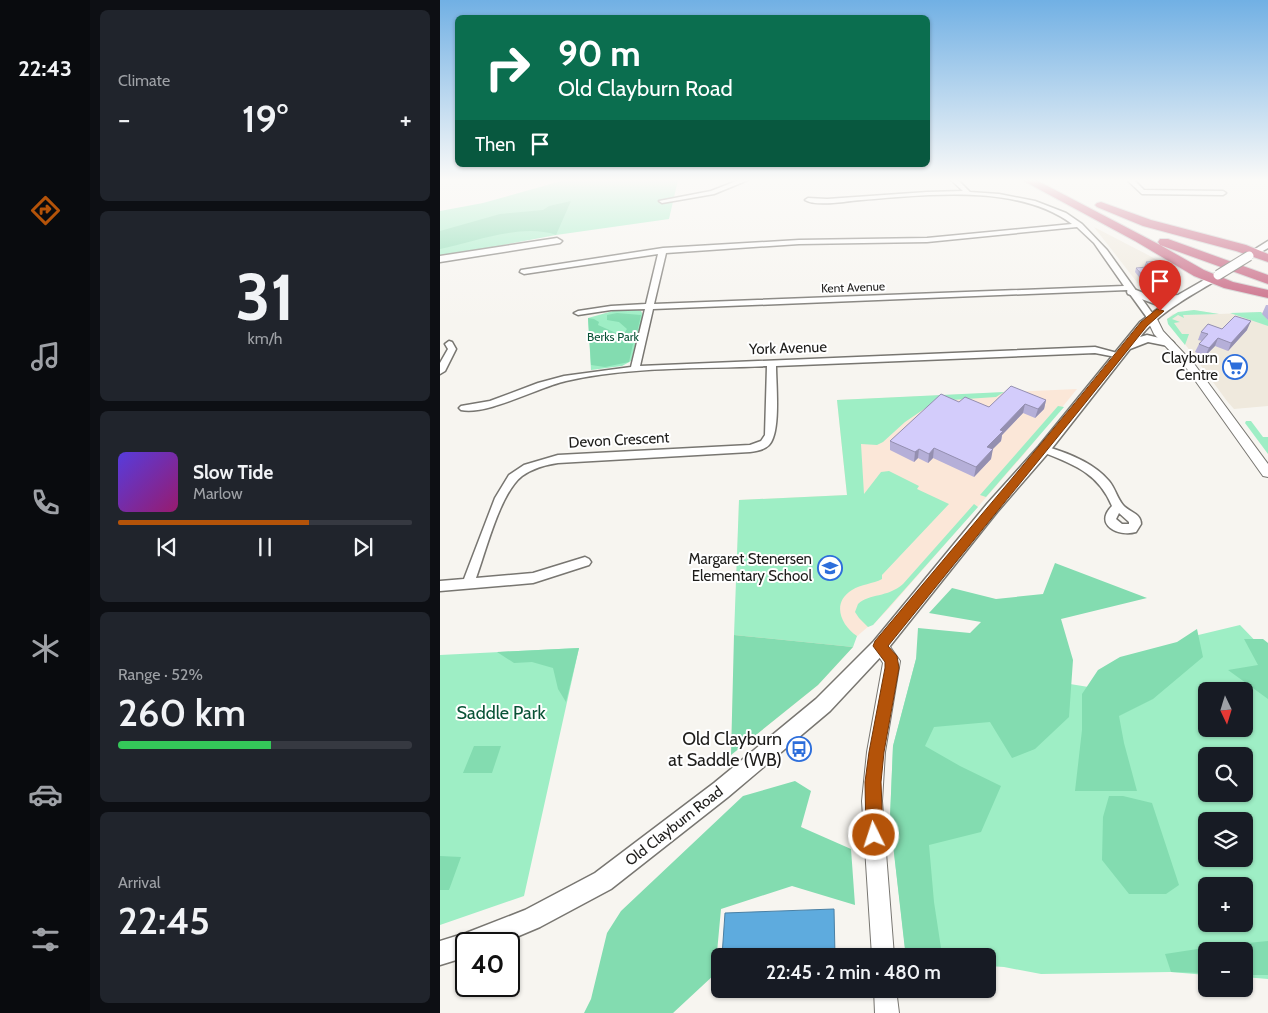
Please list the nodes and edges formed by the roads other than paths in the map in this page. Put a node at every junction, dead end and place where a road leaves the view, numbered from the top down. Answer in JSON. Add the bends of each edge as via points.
{"nodes":[{"id":1,"x":1050,"y":227,"type":"edge"},
{"id":2,"x":1083,"y":227,"type":"edge"},
{"id":3,"x":1118,"y":227,"type":"edge"},
{"id":4,"x":1130,"y":227,"type":"edge"},
{"id":5,"x":1141,"y":227,"type":"edge"},
{"id":6,"x":1161,"y":227,"type":"edge"},
{"id":7,"x":557,"y":241,"type":"dead end"},
{"id":8,"x":1268,"y":244,"type":"edge"},
{"id":9,"x":663,"y":250,"type":"junction"},
{"id":10,"x":1252,"y":254,"type":"junction"},
{"id":11,"x":1268,"y":258,"type":"edge"},
{"id":12,"x":440,"y":259,"type":"edge"},
{"id":13,"x":524,"y":272,"type":"dead end"},
{"id":14,"x":1268,"y":274,"type":"edge"},
{"id":15,"x":1215,"y":277,"type":"junction"},
{"id":16,"x":1268,"y":280,"type":"edge"},
{"id":17,"x":1131,"y":290,"type":"junction"},
{"id":18,"x":1268,"y":294,"type":"edge"},
{"id":19,"x":1182,"y":297,"type":"junction"},
{"id":20,"x":651,"y":306,"type":"junction"},
{"id":21,"x":578,"y":314,"type":"dead end"},
{"id":22,"x":1151,"y":317,"type":"junction"},
{"id":23,"x":449,"y":344,"type":"dead end"},
{"id":24,"x":1168,"y":344,"type":"junction"},
{"id":25,"x":1121,"y":352,"type":"junction"},
{"id":26,"x":772,"y":363,"type":"junction"},
{"id":27,"x":1189,"y":365,"type":"junction"},
{"id":28,"x":635,"y":369,"type":"junction"},
{"id":29,"x":440,"y":371,"type":"edge"},
{"id":30,"x":464,"y":408,"type":"dead end"},
{"id":31,"x":1044,"y":449,"type":"junction"},
{"id":32,"x":1268,"y":473,"type":"edge"},
{"id":33,"x":1118,"y":507,"type":"dead end"},
{"id":34,"x":585,"y":562,"type":"dead end"},
{"id":35,"x":468,"y":584,"type":"junction"},
{"id":36,"x":440,"y":586,"type":"edge"},
{"id":37,"x":880,"y":646,"type":"junction"},
{"id":38,"x":499,"y":932,"type":"edge"},
{"id":39,"x":455,"y":948,"type":"edge"},
{"id":40,"x":882,"y":948,"type":"edge"},
{"id":41,"x":440,"y":953,"type":"edge"},
{"id":42,"x":886,"y":998,"type":"edge"},
{"id":43,"x":887,"y":1013,"type":"edge"}],
"edges":[{"from":1,"to":9,"type":"street","via":[[928,240],[800,242]]},
{"from":2,"to":17,"type":"street"},
{"from":3,"to":15,"type":"highway","via":[[1199,273]]},
{"from":4,"to":16,"type":"highway"},
{"from":5,"to":14,"type":"highway"},
{"from":6,"to":10,"type":"highway"},
{"from":7,"to":12,"type":"main road"},
{"from":8,"to":10,"type":"main road","name":"Old Clayburn Road"},
{"from":9,"to":13,"type":"street"},
{"from":9,"to":20,"type":"street"},
{"from":10,"to":11,"type":"highway"},
{"from":10,"to":15,"type":"main road","name":"Old Clayburn Road","bridge":true},
{"from":15,"to":18,"type":"highway","via":[[1229,285]]},
{"from":15,"to":19,"type":"main road","name":"Old Clayburn Road"},
{"from":17,"to":19,"type":"main road","via":[[1155,302]]},
{"from":17,"to":20,"type":"street","name":"Kent Avenue"},
{"from":17,"to":22,"type":"street"},
{"from":19,"to":22,"type":"main road","name":"Old Clayburn Road"},
{"from":20,"to":21,"type":"street","name":"Kent Avenue"},
{"from":20,"to":28,"type":"street"},
{"from":22,"to":24,"type":"street"},
{"from":22,"to":25,"type":"main road","name":"Old Clayburn Road"},
{"from":22,"to":27,"type":"street","via":[[1182,348],[1191,361]]},
{"from":23,"to":29,"type":"street","via":[[452,349]]},
{"from":24,"to":25,"type":"main road","via":[[1141,339]]},
{"from":24,"to":27,"type":"street"},
{"from":25,"to":26,"type":"street","name":"York Avenue","via":[[1096,350]]},
{"from":25,"to":31,"type":"main road","name":"Old Clayburn Road"},
{"from":26,"to":28,"type":"street","name":"York Avenue"},
{"from":26,"to":35,"type":"street","name":"Devon Crescent","via":[[771,428],[766,444],[738,450],[558,459],[533,465],[506,485]]},
{"from":27,"to":32,"type":"street"},
{"from":28,"to":30,"type":"street","name":"York Avenue","via":[[569,378],[479,408]]},
{"from":31,"to":33,"type":"street","via":[[1092,470],[1104,480]]},
{"from":31,"to":37,"type":"main road","name":"Old Clayburn Road"},
{"from":34,"to":35,"type":"street","via":[[533,578]]},
{"from":35,"to":36,"type":"street"},
{"from":37,"to":38,"type":"main road","name":"Old Clayburn Road","via":[[823,705],[721,790],[603,881],[532,919]]},
{"from":37,"to":40,"type":"street","via":[[892,661],[876,752],[872,801]]},
{"from":39,"to":41,"type":"main road","name":"Old Clayburn Road"},
{"from":42,"to":43,"type":"street"}]}
